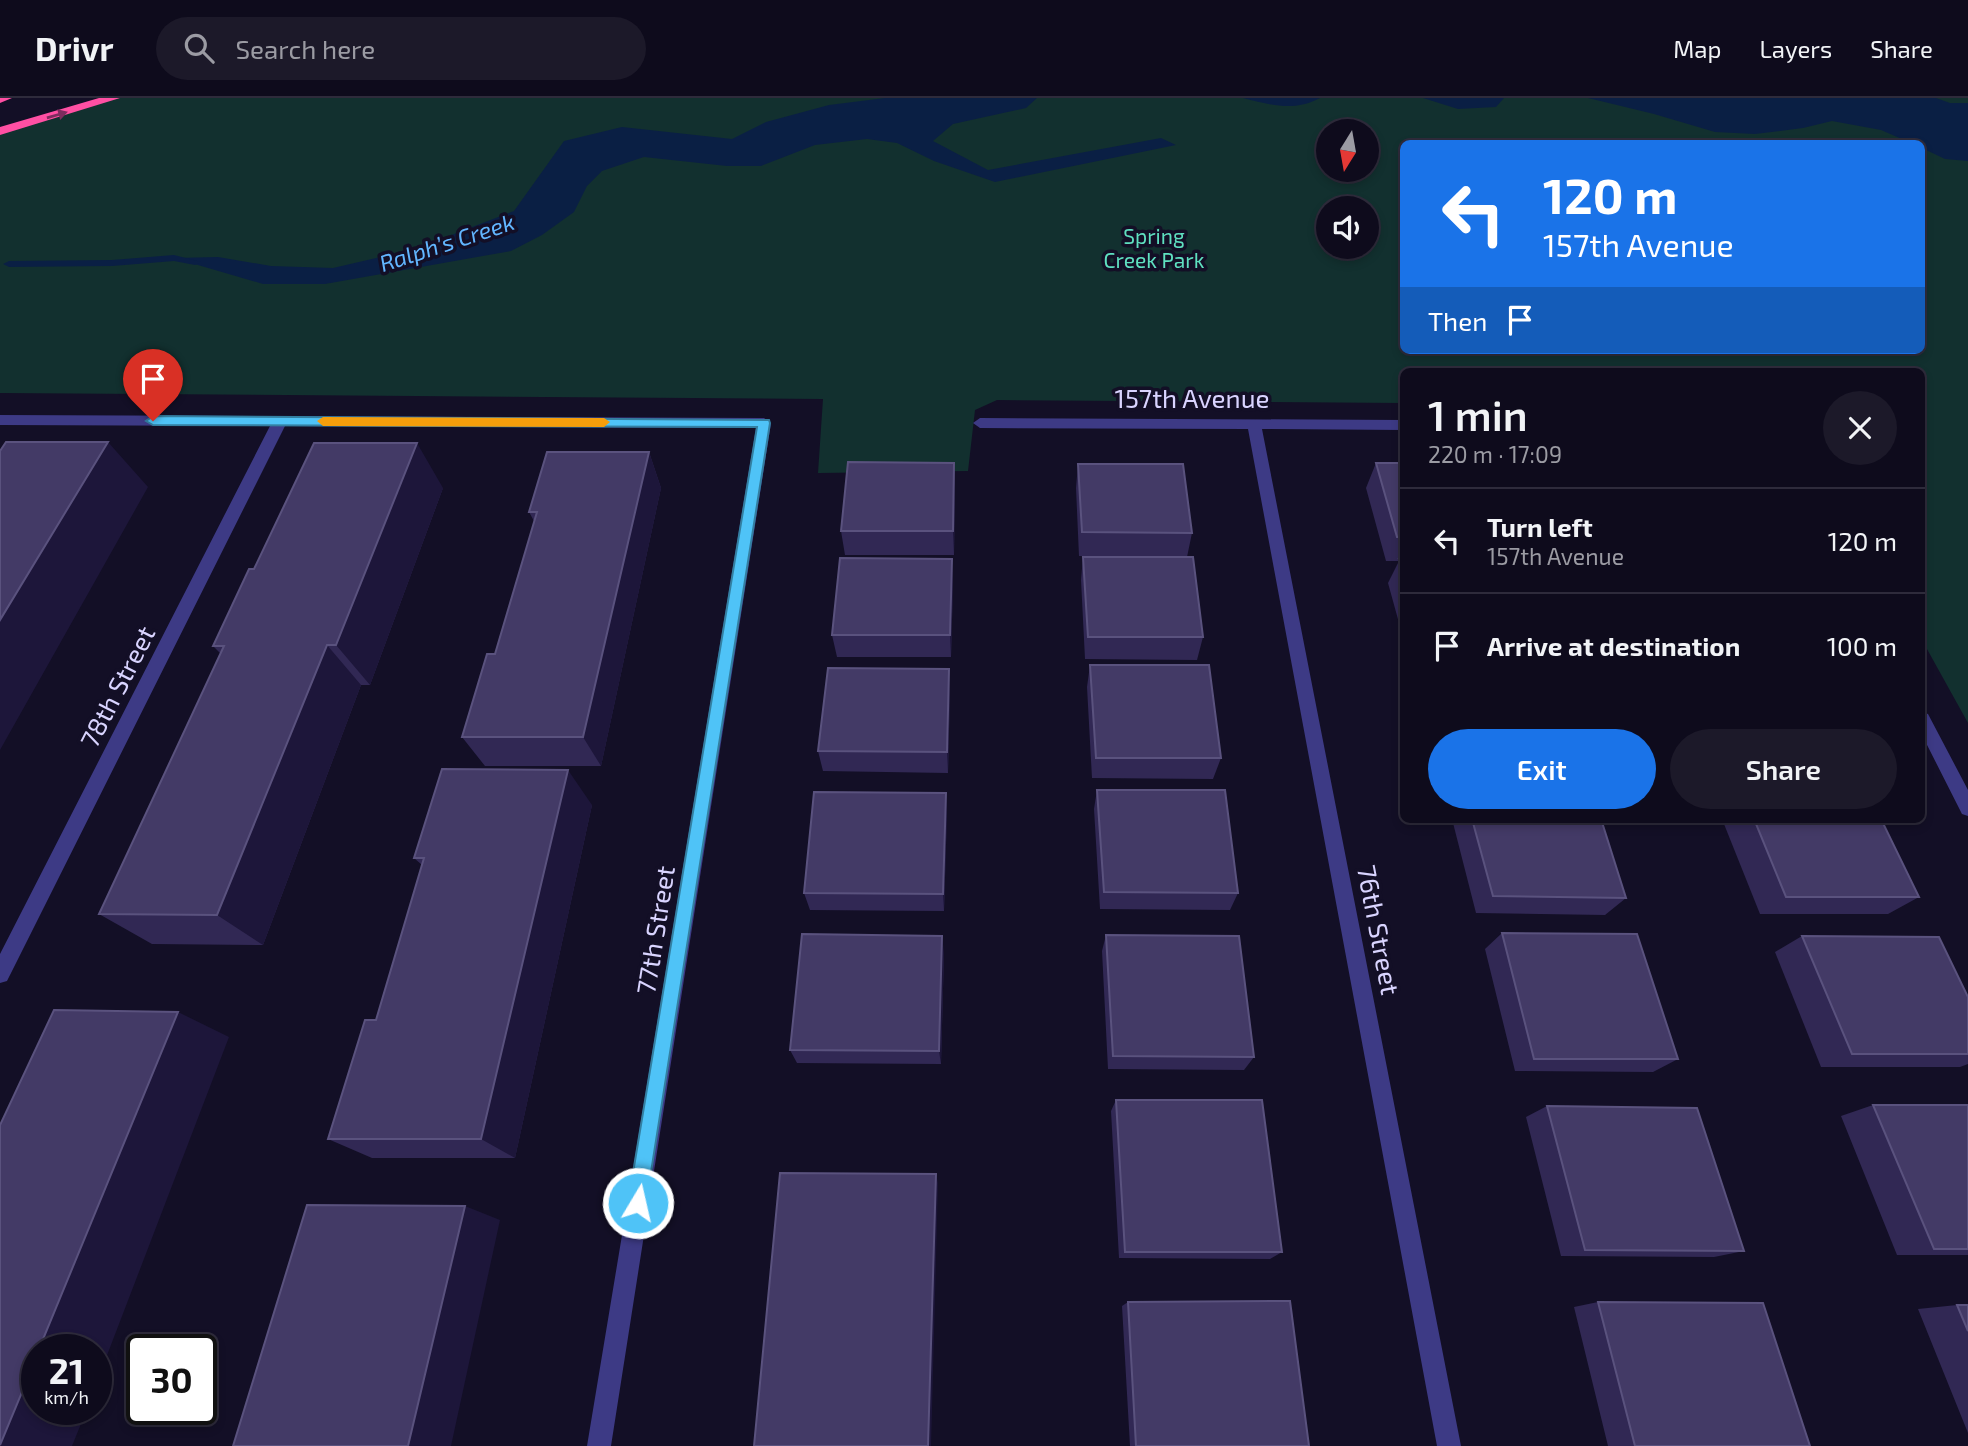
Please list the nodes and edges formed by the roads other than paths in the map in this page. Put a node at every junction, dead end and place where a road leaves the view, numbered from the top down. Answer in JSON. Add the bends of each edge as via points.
{"nodes":[{"id":1,"x":113,"y":98,"type":"edge"},
{"id":2,"x":0,"y":131,"type":"edge"},
{"id":3,"x":0,"y":420,"type":"edge"},
{"id":4,"x":280,"y":421,"type":"junction"},
{"id":5,"x":980,"y":423,"type":"dead end"},
{"id":6,"x":1255,"y":424,"type":"junction"},
{"id":7,"x":1400,"y":425,"type":"edge"},
{"id":8,"x":1925,"y":725,"type":"edge"},
{"id":9,"x":1968,"y":808,"type":"edge"},
{"id":10,"x":0,"y":974,"type":"edge"},
{"id":11,"x":599,"y":1446,"type":"edge"},
{"id":12,"x":1449,"y":1446,"type":"edge"}],
"edges":[{"from":2,"to":1,"type":"highway","one_way":true},
{"from":3,"to":4,"type":"street"},
{"from":4,"to":10,"type":"street","name":"78th Street"},
{"from":4,"to":11,"type":"street","name":"77th Street","via":[[764,423]]},
{"from":5,"to":6,"type":"street","name":"157th Avenue"},
{"from":6,"to":7,"type":"street","name":"157th Avenue"},
{"from":6,"to":12,"type":"street","name":"76th Street"},
{"from":8,"to":9,"type":"street"}]}
